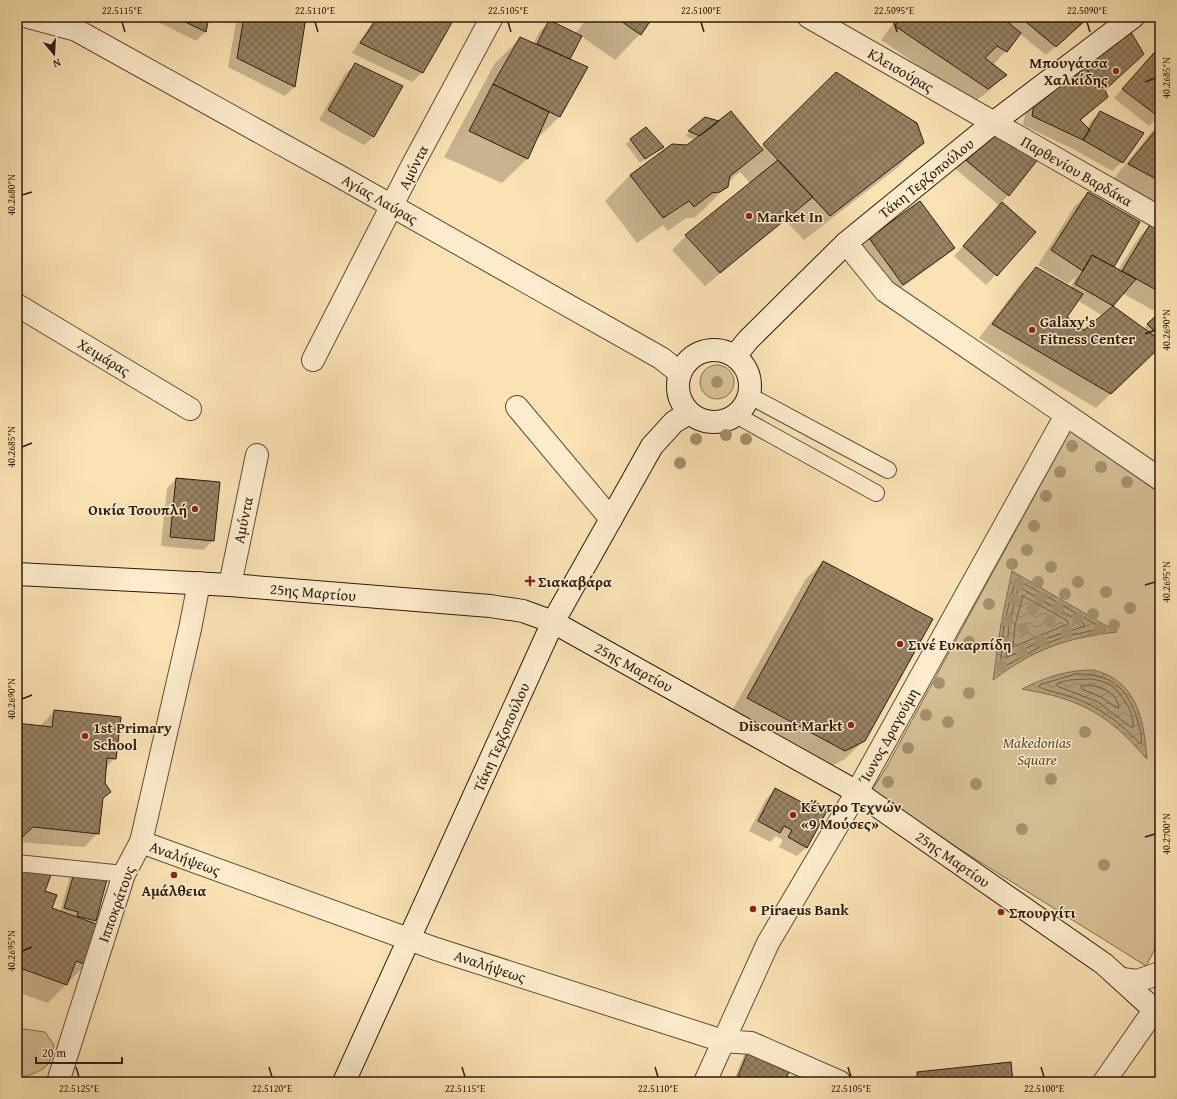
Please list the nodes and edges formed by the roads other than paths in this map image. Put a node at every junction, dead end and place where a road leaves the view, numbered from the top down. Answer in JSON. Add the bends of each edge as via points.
{"nodes":[{"id":1,"x":28,"y":17,"type":"edge"},
{"id":2,"x":492,"y":17,"type":"edge"},
{"id":3,"x":809,"y":17,"type":"edge"},
{"id":4,"x":1133,"y":17,"type":"edge"},
{"id":5,"x":70,"y":24,"type":"edge"},
{"id":6,"x":993,"y":123,"type":"junction"},
{"id":7,"x":392,"y":206,"type":"junction"},
{"id":8,"x":1160,"y":218,"type":"edge"},
{"id":9,"x":846,"y":243,"type":"junction"},
{"id":10,"x":17,"y":305,"type":"edge"},
{"id":11,"x":735,"y":356,"type":"junction"},
{"id":12,"x":313,"y":360,"type":"dead end"},
{"id":13,"x":680,"y":373,"type":"junction"},
{"id":14,"x":750,"y":396,"type":"junction"},
{"id":15,"x":517,"y":407,"type":"dead end"},
{"id":16,"x":190,"y":409,"type":"dead end"},
{"id":17,"x":689,"y":413,"type":"junction"},
{"id":18,"x":1066,"y":415,"type":"junction"},
{"id":19,"x":736,"y":416,"type":"junction"},
{"id":20,"x":257,"y":455,"type":"dead end"},
{"id":21,"x":888,"y":470,"type":"dead end"},
{"id":22,"x":1160,"y":479,"type":"edge"},
{"id":23,"x":876,"y":493,"type":"dead end"},
{"id":24,"x":611,"y":519,"type":"junction"},
{"id":25,"x":17,"y":574,"type":"edge"},
{"id":26,"x":199,"y":583,"type":"junction"},
{"id":27,"x":230,"y":585,"type":"junction"},
{"id":28,"x":553,"y":622,"type":"junction"},
{"id":29,"x":857,"y":792,"type":"junction"},
{"id":30,"x":141,"y":842,"type":"junction"},
{"id":31,"x":17,"y":863,"type":"edge"},
{"id":32,"x":124,"y":874,"type":"junction"},
{"id":33,"x":410,"y":938,"type":"junction"},
{"id":34,"x":1160,"y":973,"type":"edge"},
{"id":35,"x":1122,"y":979,"type":"junction"},
{"id":36,"x":1157,"y":1012,"type":"edge"},
{"id":37,"x":723,"y":1041,"type":"junction"},
{"id":38,"x":58,"y":1082,"type":"edge"},
{"id":39,"x":344,"y":1082,"type":"edge"},
{"id":40,"x":705,"y":1082,"type":"edge"},
{"id":41,"x":840,"y":1082,"type":"edge"},
{"id":42,"x":1104,"y":1082,"type":"edge"}],
"edges":[{"from":1,"to":5,"type":"street","name":"Αγίας Λαύρας"},
{"from":2,"to":7,"type":"street","name":"Αμύντα"},
{"from":3,"to":6,"type":"street","name":"Κλεισούρας"},
{"from":4,"to":6,"type":"street","name":"Τάκη Τερζοπούλου"},
{"from":5,"to":7,"type":"street","name":"Αγίας Λαύρας"},
{"from":6,"to":8,"type":"street","name":"Παρθενίου Βαρδάκα"},
{"from":6,"to":9,"type":"street","name":"Τάκη Τερζοπούλου"},
{"from":7,"to":12,"type":"street","name":"Αμύντα"},
{"from":7,"to":13,"type":"street","name":"Αγίας Λαύρας","via":[[668,362]]},
{"from":9,"to":11,"type":"street","name":"Τάκη Τερζοπούλου"},
{"from":9,"to":18,"type":"street","via":[[885,291]]},
{"from":10,"to":16,"type":"street","name":"Χειμάρας"},
{"from":11,"to":13,"type":"street","via":[[725,351],[703,351],[689,360]]},
{"from":11,"to":14,"type":"street","via":[[749,373]]},
{"from":13,"to":17,"type":"street","via":[[679,394]]},
{"from":14,"to":19,"type":"street"},
{"from":14,"to":21,"type":"lane"},
{"from":15,"to":24,"type":"street"},
{"from":17,"to":19,"type":"street","via":[[700,420],[712,423]]},
{"from":17,"to":24,"type":"street","name":"Τάκη Τερζοπούλου","via":[[674,422],[652,446]]},
{"from":18,"to":22,"type":"street"},
{"from":18,"to":29,"type":"street","name":"Ίωνος Δραγούμη"},
{"from":19,"to":23,"type":"lane"},
{"from":20,"to":27,"type":"street","name":"Αμύντα"},
{"from":24,"to":28,"type":"street","name":"Τάκη Τερζοπούλου"},
{"from":25,"to":26,"type":"street","name":"25ης Μαρτίου"},
{"from":26,"to":27,"type":"street","name":"25ης Μαρτίου"},
{"from":26,"to":30,"type":"street","name":"Ιπποκράτους"},
{"from":27,"to":28,"type":"street","name":"25ης Μαρτίου","via":[[490,606],[523,612]]},
{"from":28,"to":29,"type":"street","name":"25ης Μαρτίου"},
{"from":28,"to":33,"type":"street","name":"Τάκη Τερζοπούλου"},
{"from":29,"to":35,"type":"street","name":"25ης Μαρτίου"},
{"from":29,"to":37,"type":"street","name":"Ίωνος Δραγούμη","via":[[768,943]]},
{"from":30,"to":32,"type":"street","name":"Ιπποκράτους"},
{"from":30,"to":33,"type":"street","name":"Αναλήψεως"},
{"from":31,"to":32,"type":"lane"},
{"from":32,"to":38,"type":"street","name":"Ιπποκράτους"},
{"from":33,"to":37,"type":"street","name":"Αναλήψεως","via":[[436,949]]},
{"from":33,"to":39,"type":"street","name":"Τάκη Τερζοπούλου"},
{"from":34,"to":35,"type":"street","via":[[1138,981]]},
{"from":35,"to":36,"type":"street","name":"25ης Μαρτίου"},
{"from":36,"to":42,"type":"street"},
{"from":37,"to":40,"type":"street","name":"Ίωνος Δραγούμη"},
{"from":37,"to":41,"type":"street","name":"Αναλήψεως","via":[[751,1043]]}]}
